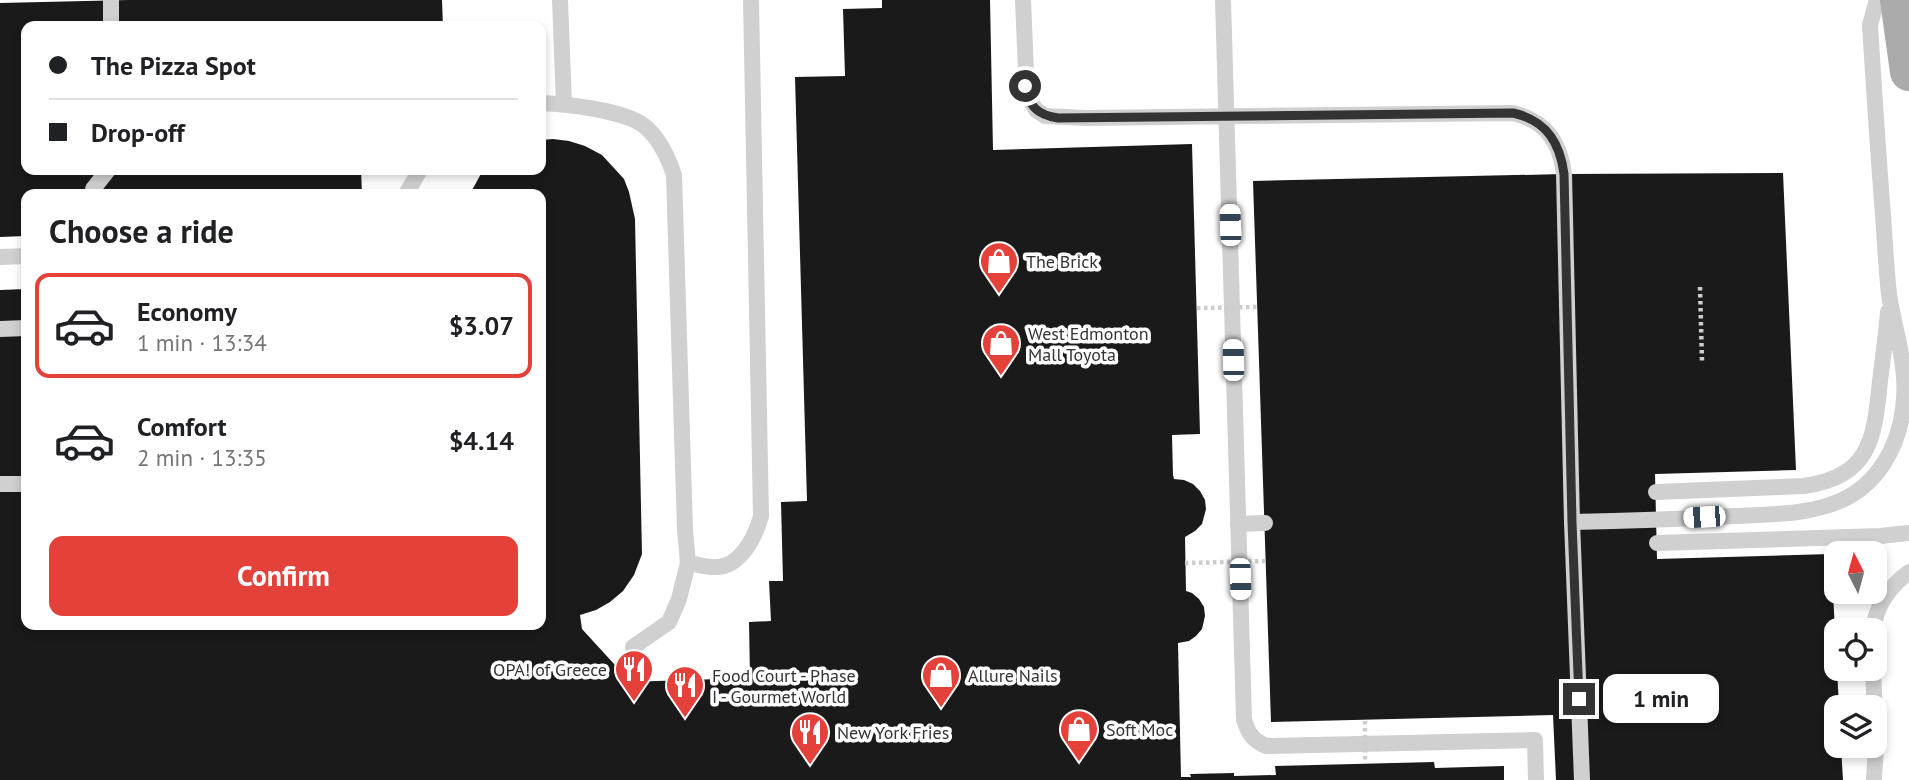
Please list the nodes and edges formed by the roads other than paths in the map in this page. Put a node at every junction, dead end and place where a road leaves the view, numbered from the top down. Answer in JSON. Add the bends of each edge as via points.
{"nodes":[{"id":1,"x":111,"y":0,"type":"edge"},
{"id":2,"x":560,"y":0,"type":"edge"},
{"id":3,"x":751,"y":0,"type":"edge"},
{"id":4,"x":1023,"y":0,"type":"edge"},
{"id":5,"x":1223,"y":0,"type":"edge"},
{"id":6,"x":1877,"y":0,"type":"edge"},
{"id":7,"x":1899,"y":0,"type":"edge"},
{"id":8,"x":111,"y":21,"type":"edge"},
{"id":9,"x":1909,"y":72,"type":"edge"},
{"id":10,"x":546,"y":103,"type":"edge"},
{"id":11,"x":564,"y":104,"type":"junction"},
{"id":12,"x":1226,"y":116,"type":"junction"},
{"id":13,"x":104,"y":175,"type":"edge"},
{"id":14,"x":93,"y":189,"type":"edge"},
{"id":15,"x":21,"y":256,"type":"edge"},
{"id":16,"x":0,"y":257,"type":"edge"},
{"id":17,"x":1889,"y":295,"type":"junction"},
{"id":18,"x":21,"y":328,"type":"edge"},
{"id":19,"x":0,"y":329,"type":"edge"},
{"id":20,"x":0,"y":484,"type":"edge"},
{"id":21,"x":21,"y":484,"type":"edge"},
{"id":22,"x":1656,"y":492,"type":"dead end"},
{"id":23,"x":1572,"y":522,"type":"junction"},
{"id":24,"x":1265,"y":523,"type":"dead end"},
{"id":25,"x":1238,"y":524,"type":"junction"},
{"id":26,"x":1909,"y":533,"type":"edge"},
{"id":27,"x":1657,"y":543,"type":"dead end"},
{"id":28,"x":688,"y":563,"type":"junction"},
{"id":29,"x":1909,"y":572,"type":"edge"},
{"id":30,"x":1874,"y":618,"type":"edge"},
{"id":31,"x":633,"y":647,"type":"dead end"},
{"id":32,"x":1874,"y":681,"type":"edge"},
{"id":33,"x":1536,"y":780,"type":"edge"},
{"id":34,"x":1582,"y":780,"type":"edge"},
{"id":35,"x":1874,"y":780,"type":"edge"}],
"edges":[{"from":1,"to":8,"type":"lane"},
{"from":2,"to":11,"type":"lane"},
{"from":3,"to":28,"type":"lane","via":[[761,516],[757,530],[730,565],[714,568]]},
{"from":4,"to":12,"type":"lane","via":[[1027,95],[1045,116]]},
{"from":5,"to":12,"type":"lane"},
{"from":6,"to":17,"type":"lane","via":[[1870,25]]},
{"from":7,"to":9,"type":"main road"},
{"from":10,"to":11,"type":"lane"},
{"from":11,"to":28,"type":"lane","via":[[642,124],[668,157],[674,176]]},
{"from":12,"to":23,"type":"lane","via":[[1513,113],[1546,129],[1558,149],[1564,174]]},
{"from":12,"to":25,"type":"lane"},
{"from":13,"to":14,"type":"lane"},
{"from":15,"to":16,"type":"lane"},
{"from":17,"to":22,"type":"lane","via":[[1877,417],[1866,450],[1855,465],[1821,484]]},
{"from":17,"to":23,"type":"lane","via":[[1904,364],[1903,411],[1886,460],[1857,492],[1798,513]]},
{"from":18,"to":19,"type":"lane"},
{"from":20,"to":21,"type":"lane"},
{"from":23,"to":34,"type":"lane"},
{"from":24,"to":25,"type":"lane"},
{"from":25,"to":33,"type":"lane","via":[[1244,719],[1255,741],[1266,746],[1535,740]]},
{"from":26,"to":27,"type":"lane"},
{"from":28,"to":31,"type":"lane","via":[[669,622]]},
{"from":29,"to":30,"type":"lane","via":[[1894,584]]},
{"from":32,"to":35,"type":"lane"}]}
